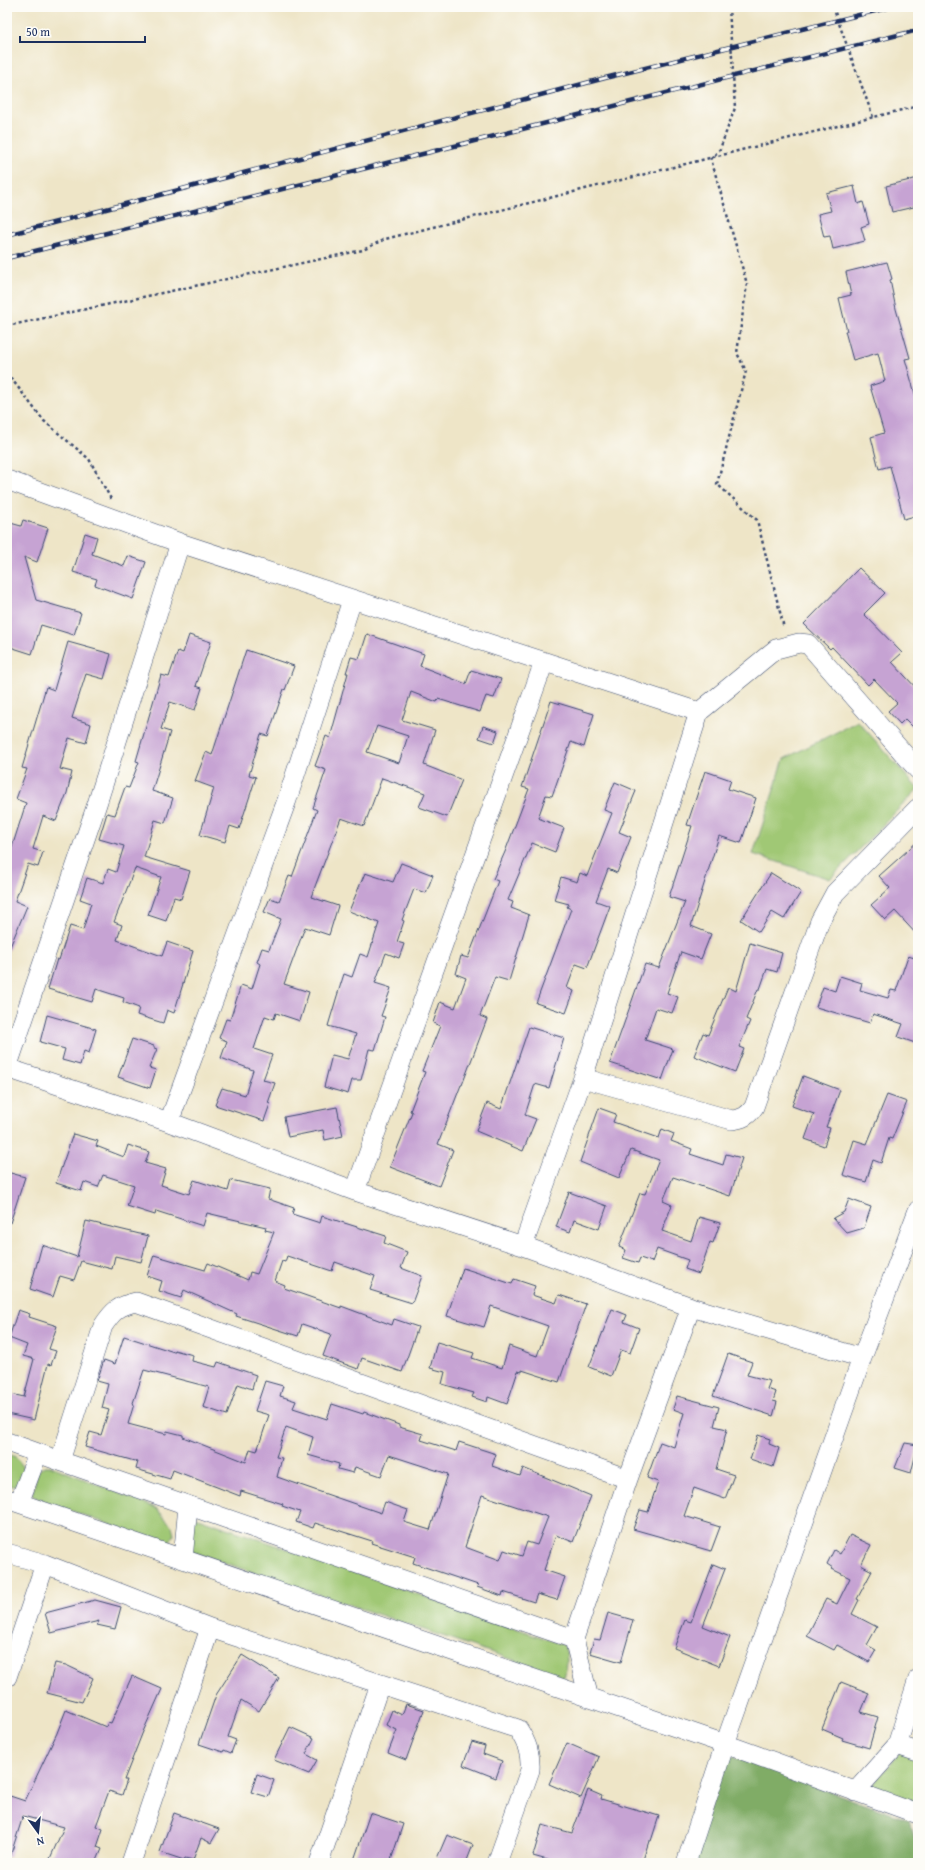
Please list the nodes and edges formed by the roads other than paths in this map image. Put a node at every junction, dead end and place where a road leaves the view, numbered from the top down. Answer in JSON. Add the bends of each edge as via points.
{"nodes":[{"id":1,"x":7,"y":480,"type":"edge"},
{"id":2,"x":180,"y":543,"type":"junction"},
{"id":3,"x":352,"y":600,"type":"junction"},
{"id":4,"x":544,"y":662,"type":"junction"},
{"id":5,"x":700,"y":712,"type":"junction"},
{"id":6,"x":918,"y":770,"type":"edge"},
{"id":7,"x":918,"y":808,"type":"edge"},
{"id":8,"x":7,"y":1068,"type":"edge"},
{"id":9,"x":583,"y":1078,"type":"junction"},
{"id":10,"x":169,"y":1122,"type":"junction"},
{"id":11,"x":355,"y":1191,"type":"junction"},
{"id":12,"x":918,"y":1210,"type":"edge"},
{"id":13,"x":523,"y":1246,"type":"junction"},
{"id":14,"x":691,"y":1307,"type":"junction"},
{"id":15,"x":862,"y":1358,"type":"junction"},
{"id":16,"x":7,"y":1442,"type":"edge"},
{"id":17,"x":38,"y":1453,"type":"junction"},
{"id":18,"x":60,"y":1461,"type":"junction"},
{"id":19,"x":628,"y":1479,"type":"junction"},
{"id":20,"x":13,"y":1501,"type":"edge"},
{"id":21,"x":188,"y":1506,"type":"junction"},
{"id":22,"x":7,"y":1553,"type":"edge"},
{"id":23,"x":183,"y":1559,"type":"junction"},
{"id":24,"x":45,"y":1564,"type":"junction"},
{"id":25,"x":210,"y":1628,"type":"junction"},
{"id":26,"x":574,"y":1640,"type":"junction"},
{"id":27,"x":7,"y":1677,"type":"edge"},
{"id":28,"x":918,"y":1679,"type":"edge"},
{"id":29,"x":380,"y":1684,"type":"junction"},
{"id":30,"x":589,"y":1698,"type":"junction"},
{"id":31,"x":725,"y":1744,"type":"junction"},
{"id":32,"x":897,"y":1745,"type":"junction"},
{"id":33,"x":918,"y":1752,"type":"edge"},
{"id":34,"x":855,"y":1792,"type":"junction"},
{"id":35,"x":918,"y":1814,"type":"edge"},
{"id":36,"x":131,"y":1863,"type":"edge"},
{"id":37,"x":318,"y":1863,"type":"edge"},
{"id":38,"x":497,"y":1863,"type":"edge"},
{"id":39,"x":686,"y":1863,"type":"edge"}],
"edges":[{"from":1,"to":2,"type":"street"},
{"from":2,"to":3,"type":"street"},
{"from":2,"to":8,"type":"street","via":[[97,804]]},
{"from":3,"to":4,"type":"street"},
{"from":3,"to":10,"type":"street","via":[[287,800]]},
{"from":4,"to":5,"type":"street"},
{"from":4,"to":11,"type":"street"},
{"from":5,"to":6,"type":"street","via":[[776,649],[788,644],[808,644]]},
{"from":5,"to":9,"type":"street"},
{"from":7,"to":9,"type":"street","via":[[835,893],[820,921],[754,1107],[748,1115],[732,1120]]},
{"from":8,"to":10,"type":"street"},
{"from":9,"to":13,"type":"street"},
{"from":10,"to":11,"type":"street"},
{"from":11,"to":13,"type":"street"},
{"from":12,"to":15,"type":"street"},
{"from":13,"to":14,"type":"street"},
{"from":14,"to":15,"type":"street"},
{"from":14,"to":19,"type":"street"},
{"from":15,"to":31,"type":"street"},
{"from":16,"to":17,"type":"street"},
{"from":17,"to":18,"type":"street"},
{"from":17,"to":20,"type":"street"},
{"from":18,"to":19,"type":"street","via":[[103,1326],[110,1315],[122,1305],[136,1302]]},
{"from":18,"to":21,"type":"street"},
{"from":19,"to":26,"type":"street"},
{"from":20,"to":23,"type":"street"},
{"from":21,"to":23,"type":"street"},
{"from":21,"to":26,"type":"street"},
{"from":22,"to":24,"type":"street"},
{"from":23,"to":30,"type":"street"},
{"from":24,"to":25,"type":"street"},
{"from":24,"to":27,"type":"street"},
{"from":25,"to":29,"type":"street"},
{"from":25,"to":36,"type":"street"},
{"from":26,"to":30,"type":"street"},
{"from":28,"to":32,"type":"street"},
{"from":29,"to":37,"type":"street"},
{"from":29,"to":38,"type":"street","via":[[518,1729],[524,1738],[530,1757],[530,1770]]},
{"from":30,"to":31,"type":"street"},
{"from":31,"to":34,"type":"street"},
{"from":31,"to":39,"type":"street"},
{"from":32,"to":33,"type":"street"},
{"from":32,"to":34,"type":"street"},
{"from":34,"to":35,"type":"street"}]}
